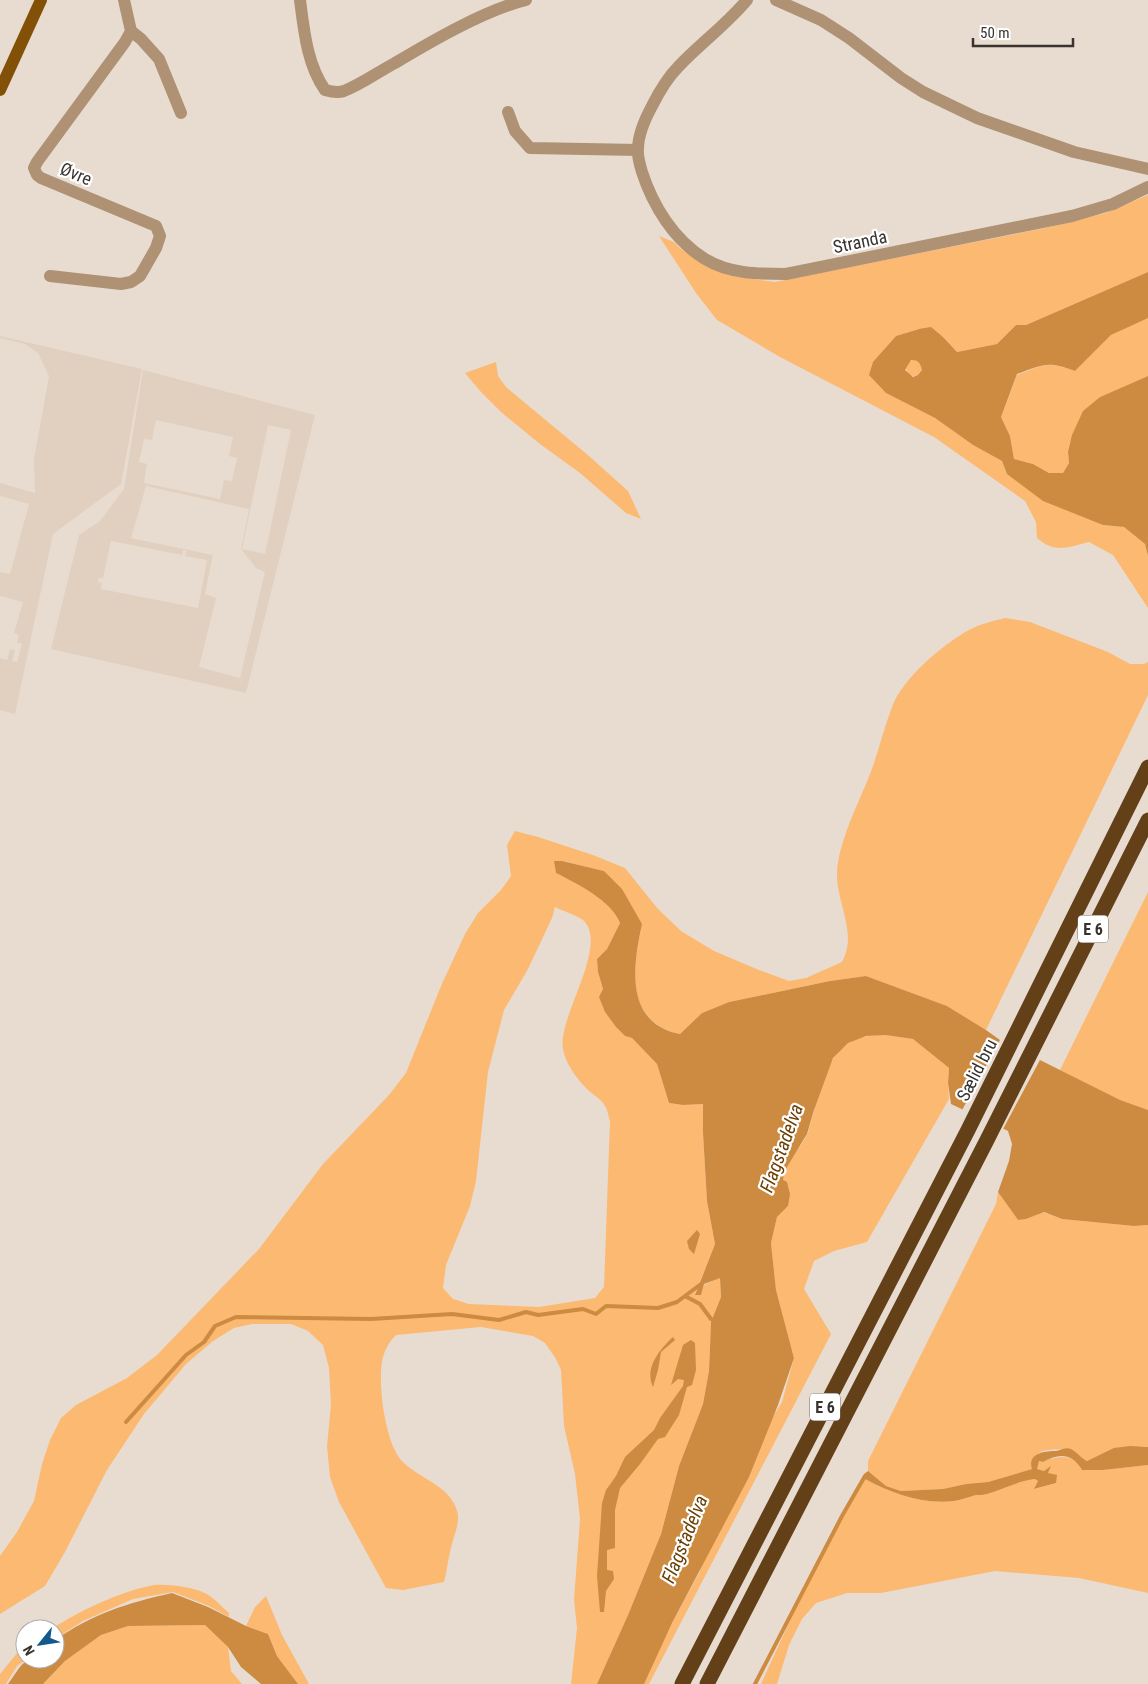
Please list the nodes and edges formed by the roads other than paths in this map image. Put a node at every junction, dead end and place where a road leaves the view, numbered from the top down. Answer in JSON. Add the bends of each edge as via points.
{"nodes":[{"id":1,"x":41,"y":0,"type":"edge"},
{"id":2,"x":124,"y":0,"type":"edge"},
{"id":3,"x":300,"y":0,"type":"edge"},
{"id":4,"x":526,"y":0,"type":"edge"},
{"id":5,"x":747,"y":0,"type":"edge"},
{"id":6,"x":776,"y":0,"type":"edge"},
{"id":7,"x":131,"y":31,"type":"junction"},
{"id":8,"x":0,"y":90,"type":"edge"},
{"id":9,"x":508,"y":112,"type":"dead end"},
{"id":10,"x":180,"y":113,"type":"dead end"},
{"id":11,"x":638,"y":150,"type":"junction"},
{"id":12,"x":1148,"y":169,"type":"edge"},
{"id":13,"x":1148,"y":187,"type":"edge"},
{"id":14,"x":50,"y":276,"type":"dead end"},
{"id":15,"x":1148,"y":767,"type":"edge"},
{"id":16,"x":1148,"y":820,"type":"edge"},
{"id":17,"x":682,"y":1684,"type":"edge"},
{"id":18,"x":707,"y":1684,"type":"edge"}],
"edges":[{"from":1,"to":8,"type":"main road"},
{"from":2,"to":7,"type":"street"},
{"from":3,"to":4,"type":"street","via":[[306,44],[318,81],[325,90],[337,92],[482,17]]},
{"from":5,"to":11,"type":"street","via":[[672,75],[646,118]]},
{"from":6,"to":12,"type":"street","via":[[821,20],[915,87],[977,118],[1074,152]]},
{"from":7,"to":10,"type":"street","via":[[159,59]]},
{"from":7,"to":14,"type":"street","name":"Øvre","via":[[34,168],[41,178],[156,226],[159,242],[140,276],[132,282],[121,284]]},
{"from":9,"to":11,"type":"street","via":[[515,131],[530,148]]},
{"from":11,"to":13,"type":"street","name":"Stranda","via":[[647,186],[657,207],[687,244],[705,259],[724,267],[762,274],[786,274],[1072,216],[1112,204]]},
{"from":15,"to":17,"type":"highway","name":"Sælid bru","number":"E 6","via":[[968,1130]]},
{"from":16,"to":18,"type":"highway","number":"E 6"}]}
